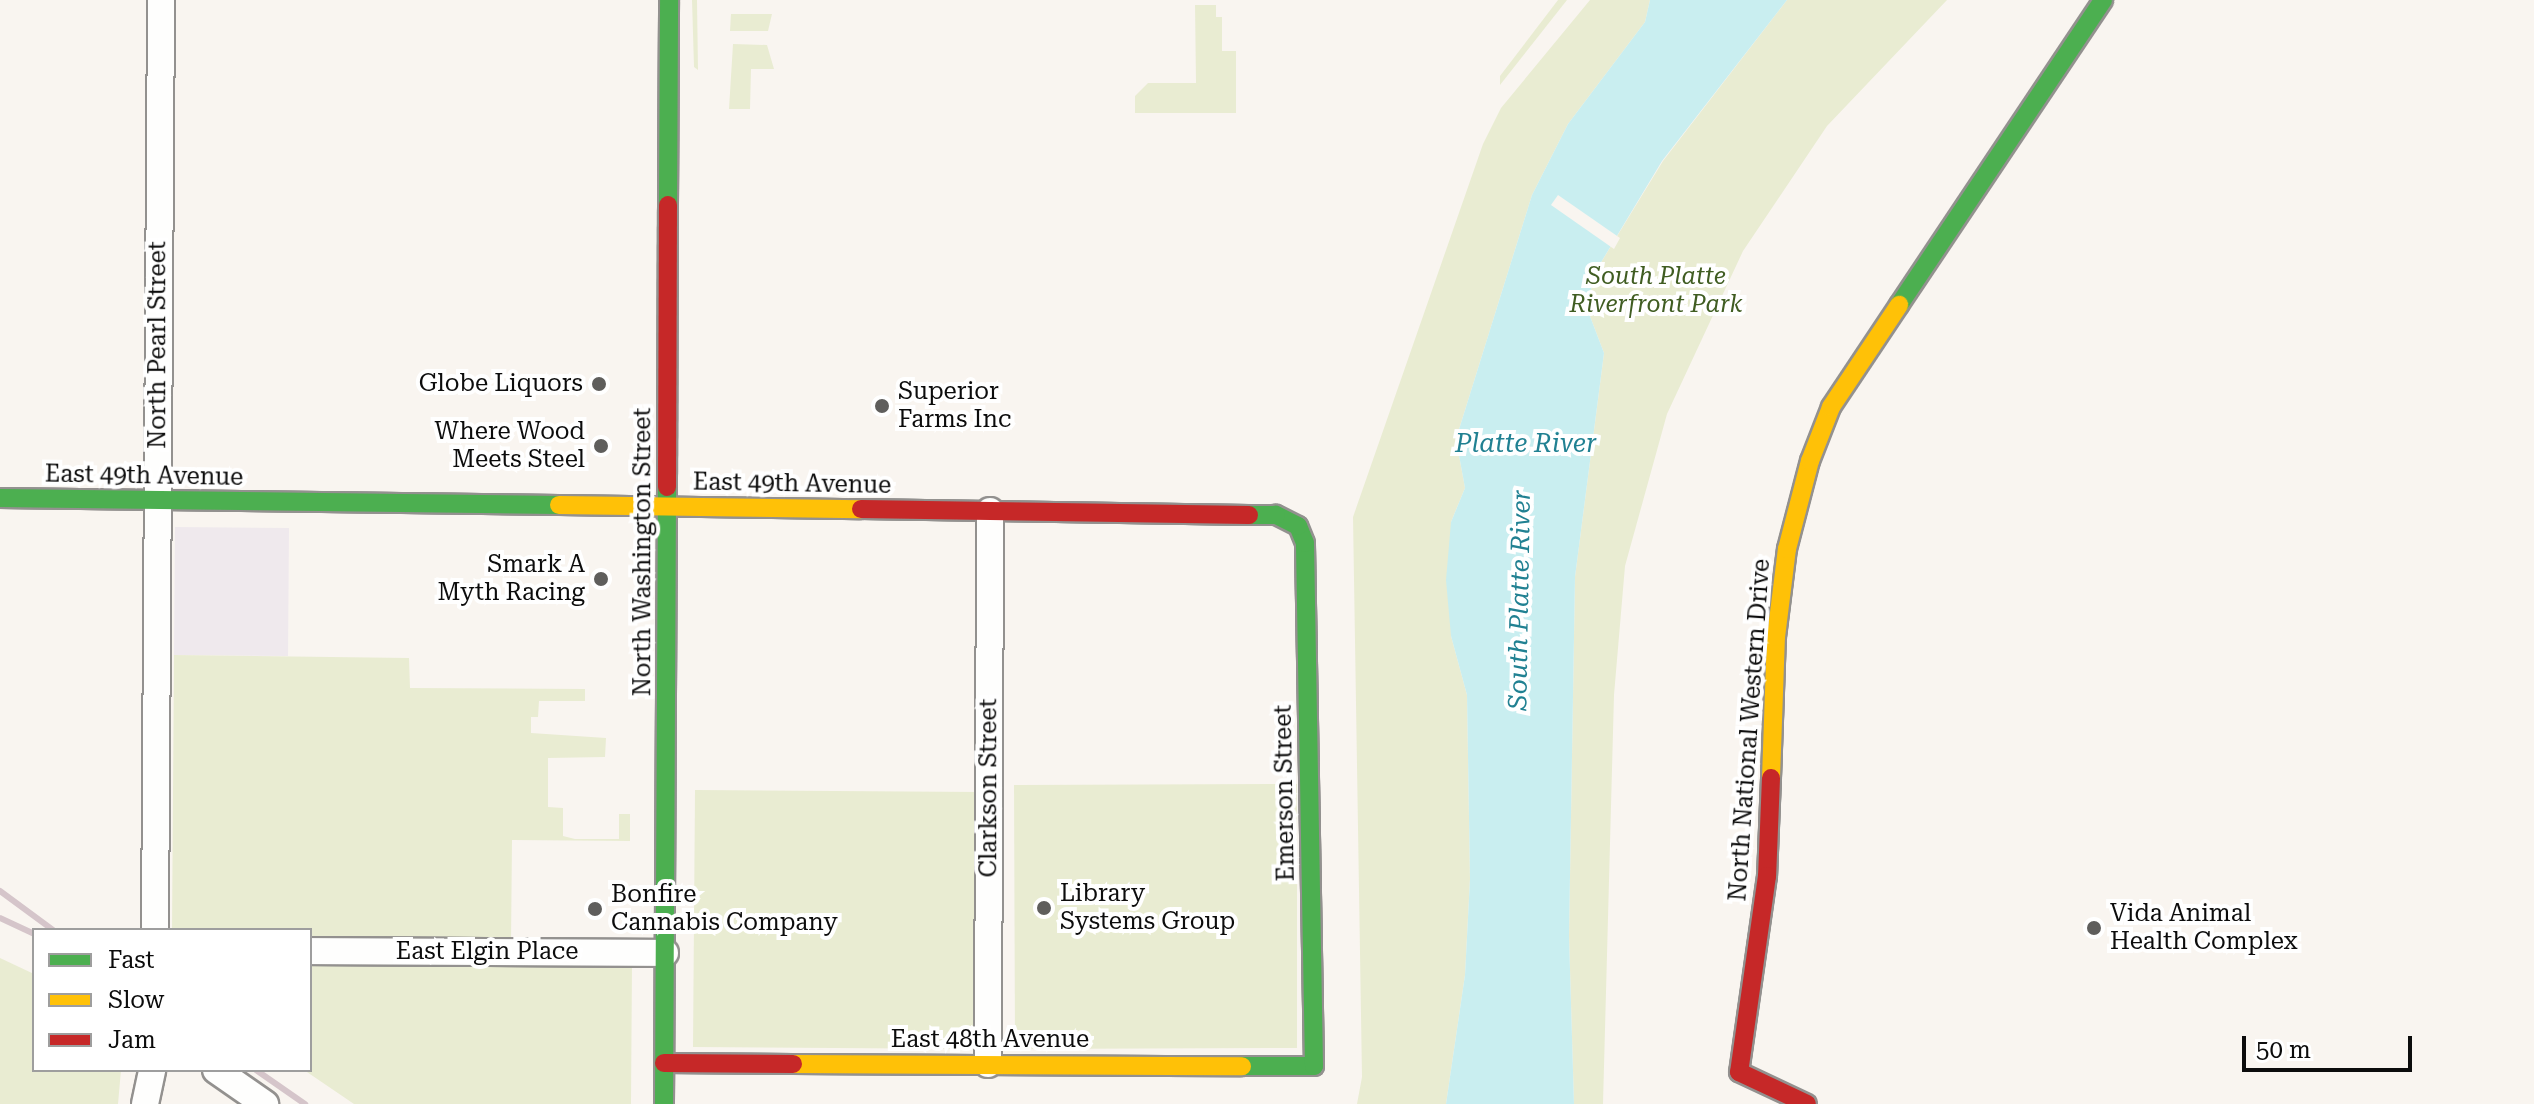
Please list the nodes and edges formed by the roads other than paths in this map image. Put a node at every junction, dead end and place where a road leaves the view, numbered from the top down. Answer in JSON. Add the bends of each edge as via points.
{"nodes":[{"id":1,"x":161,"y":0,"type":"edge"},
{"id":2,"x":669,"y":0,"type":"edge"},
{"id":3,"x":2103,"y":0,"type":"edge"},
{"id":4,"x":0,"y":498,"type":"edge"},
{"id":5,"x":157,"y":500,"type":"junction"},
{"id":6,"x":667,"y":507,"type":"junction"},
{"id":7,"x":990,"y":511,"type":"junction"},
{"id":8,"x":1294,"y":522,"type":"joint"},
{"id":9,"x":155,"y":928,"type":"edge"},
{"id":10,"x":312,"y":951,"type":"edge"},
{"id":11,"x":665,"y":953,"type":"junction"},
{"id":12,"x":664,"y":1063,"type":"junction"},
{"id":13,"x":988,"y":1064,"type":"junction"},
{"id":14,"x":1314,"y":1066,"type":"joint"},
{"id":15,"x":152,"y":1072,"type":"edge"},
{"id":16,"x":219,"y":1072,"type":"edge"},
{"id":17,"x":145,"y":1104,"type":"edge"},
{"id":18,"x":265,"y":1104,"type":"edge"},
{"id":19,"x":664,"y":1104,"type":"edge"},
{"id":20,"x":1807,"y":1104,"type":"edge"}],
"edges":[{"from":1,"to":5,"type":"street","name":"North Pearl Street"},
{"from":2,"to":6,"type":"street","name":"North Washington Street"},
{"from":3,"to":20,"type":"street","name":"North National Western Drive","via":[[1847,381],[1810,461],[1787,549],[1776,637],[1767,876],[1739,1072]]},
{"from":4,"to":5,"type":"street","name":"East 49th Avenue"},
{"from":5,"to":6,"type":"street","name":"East 49th Avenue"},
{"from":5,"to":9,"type":"street","name":"North Pearl Street"},
{"from":6,"to":7,"type":"street","name":"East 49th Avenue"},
{"from":6,"to":11,"type":"street","name":"North Washington Street"},
{"from":7,"to":8,"type":"street","name":"East 49th Avenue","via":[[1276,515]]},
{"from":7,"to":13,"type":"street","name":"Clarkson Street"},
{"from":8,"to":14,"type":"street","name":"Emerson Street","via":[[1305,543]]},
{"from":10,"to":11,"type":"street","name":"East Elgin Place"},
{"from":11,"to":12,"type":"street","name":"North Washington Street"},
{"from":12,"to":13,"type":"street","name":"East 48th Avenue"},
{"from":12,"to":19,"type":"street","name":"North Washington Street"},
{"from":13,"to":14,"type":"street","name":"East 48th Avenue"},
{"from":15,"to":17,"type":"street"},
{"from":16,"to":18,"type":"street"}]}
